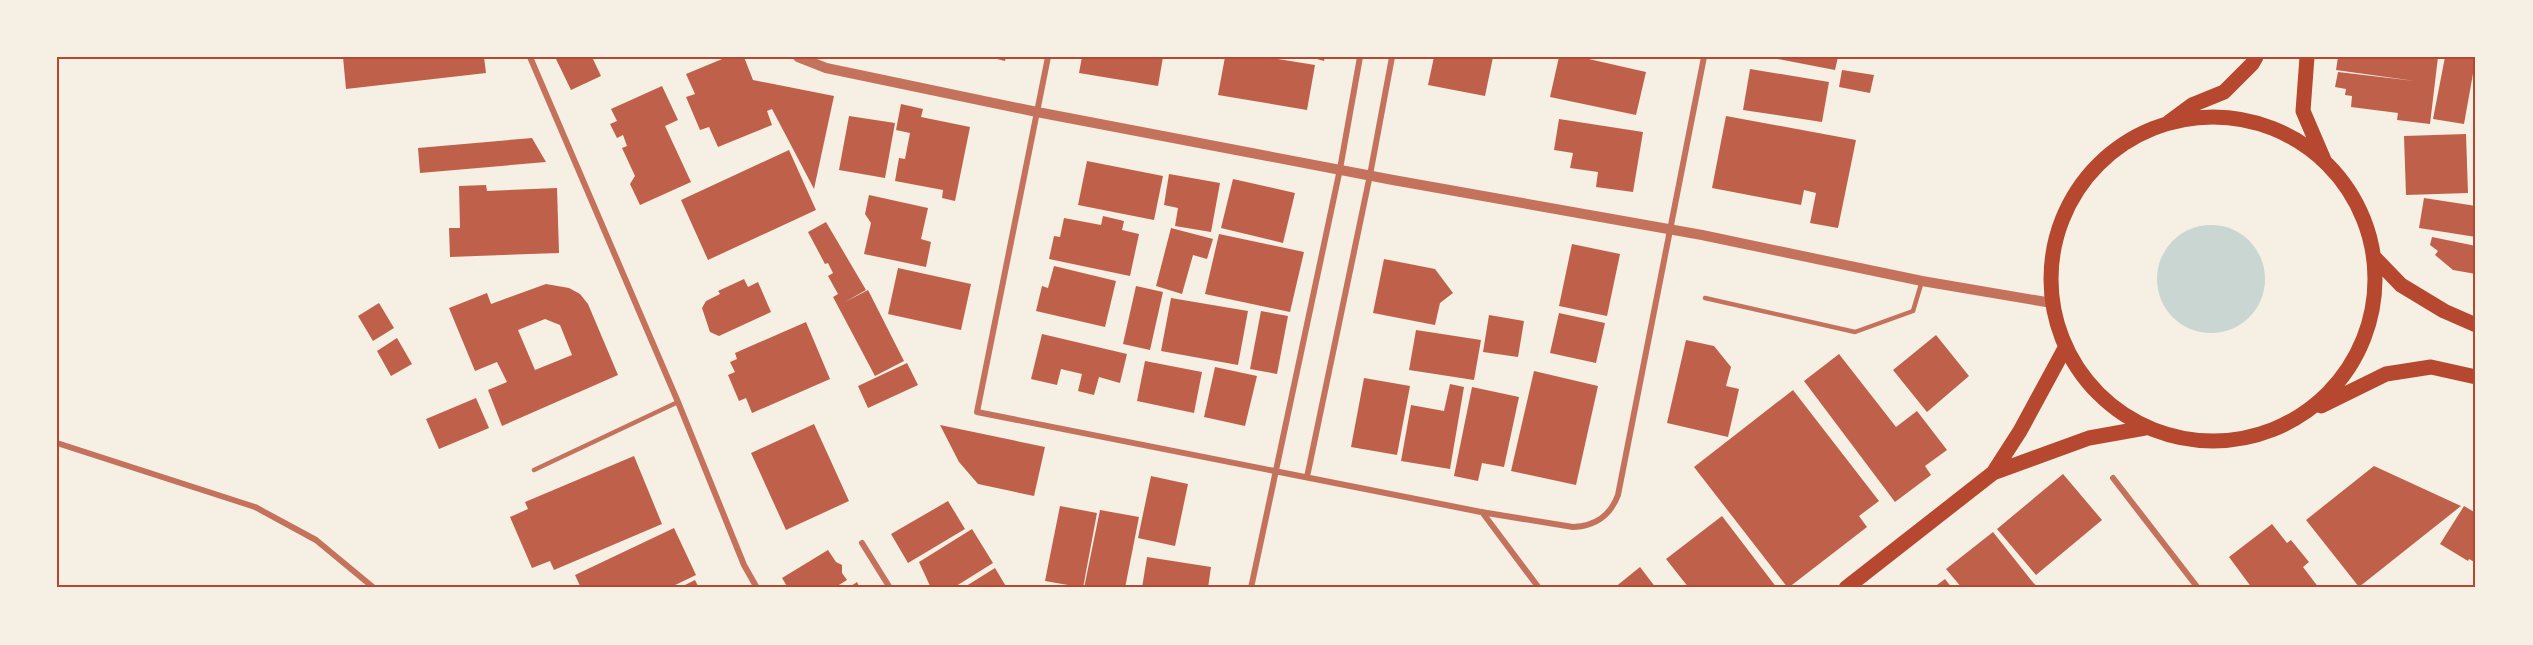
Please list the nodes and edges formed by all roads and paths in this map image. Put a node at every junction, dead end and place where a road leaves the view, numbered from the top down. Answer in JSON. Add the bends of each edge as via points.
{"nodes":[{"id":1,"x":530,"y":57,"type":"edge"},
{"id":2,"x":798,"y":57,"type":"edge"},
{"id":3,"x":1048,"y":57,"type":"edge"},
{"id":4,"x":1360,"y":57,"type":"edge"},
{"id":5,"x":1392,"y":57,"type":"edge"},
{"id":6,"x":1704,"y":57,"type":"edge"},
{"id":7,"x":2256,"y":57,"type":"edge"},
{"id":8,"x":2307,"y":57,"type":"edge"},
{"id":9,"x":1037,"y":112,"type":"junction"},
{"id":10,"x":2167,"y":123,"type":"junction"},
{"id":11,"x":2324,"y":160,"type":"junction"},
{"id":12,"x":1340,"y":169,"type":"junction"},
{"id":13,"x":1370,"y":175,"type":"junction"},
{"id":14,"x":1671,"y":229,"type":"junction"},
{"id":15,"x":2374,"y":257,"type":"junction"},
{"id":16,"x":1922,"y":281,"type":"junction"},
{"id":17,"x":1705,"y":298,"type":"dead end"},
{"id":18,"x":2052,"y":303,"type":"junction"},
{"id":19,"x":2476,"y":325,"type":"edge"},
{"id":20,"x":2065,"y":348,"type":"junction"},
{"id":21,"x":2476,"y":377,"type":"edge"},
{"id":22,"x":678,"y":402,"type":"junction"},
{"id":23,"x":2299,"y":417,"type":"junction"},
{"id":24,"x":2145,"y":428,"type":"junction"},
{"id":25,"x":57,"y":443,"type":"edge"},
{"id":26,"x":534,"y":470,"type":"dead end"},
{"id":27,"x":1276,"y":471,"type":"junction"},
{"id":28,"x":1993,"y":473,"type":"junction"},
{"id":29,"x":1307,"y":477,"type":"junction"},
{"id":30,"x":2113,"y":478,"type":"dead end"},
{"id":31,"x":1481,"y":512,"type":"junction"},
{"id":32,"x":862,"y":543,"type":"dead end"},
{"id":33,"x":374,"y":588,"type":"edge"},
{"id":34,"x":757,"y":588,"type":"edge"},
{"id":35,"x":890,"y":588,"type":"edge"},
{"id":36,"x":1251,"y":588,"type":"edge"},
{"id":37,"x":1539,"y":588,"type":"edge"},
{"id":38,"x":1846,"y":588,"type":"edge"},
{"id":39,"x":2198,"y":588,"type":"edge"}],
"edges":[{"from":1,"to":22,"type":"street"},
{"from":2,"to":9,"type":"street","via":[[826,68]]},
{"from":3,"to":9,"type":"street"},
{"from":4,"to":12,"type":"street"},
{"from":5,"to":13,"type":"street"},
{"from":6,"to":14,"type":"street"},
{"from":7,"to":10,"type":"main road","via":[[2224,92],[2192,105]]},
{"from":8,"to":11,"type":"main road","via":[[2303,111]]},
{"from":9,"to":12,"type":"street"},
{"from":9,"to":27,"type":"street","via":[[977,411]]},
{"from":10,"to":11,"type":"main road","via":[[2209,117],[2251,121],[2290,136]]},
{"from":10,"to":18,"type":"main road","via":[[2132,139],[2101,162],[2076,192],[2059,227],[2051,265]]},
{"from":11,"to":15,"type":"main road","via":[[2358,205]]},
{"from":12,"to":13,"type":"street"},
{"from":12,"to":27,"type":"street"},
{"from":13,"to":14,"type":"street"},
{"from":13,"to":29,"type":"street"},
{"from":14,"to":16,"type":"street"},
{"from":14,"to":31,"type":"street","via":[[1614,506],[1584,527]]},
{"from":15,"to":19,"type":"main road","via":[[2401,285]]},
{"from":15,"to":23,"type":"main road","via":[[2374,304],[2360,348],[2334,387]]},
{"from":16,"to":17,"type":"lane","via":[[1913,311],[1856,332]]},
{"from":16,"to":18,"type":"street"},
{"from":18,"to":20,"type":"main road"},
{"from":20,"to":24,"type":"main road","via":[[2085,381],[2112,408]]},
{"from":20,"to":28,"type":"main road"},
{"from":21,"to":23,"type":"main road","via":[[2431,367],[2386,374]]},
{"from":22,"to":26,"type":"lane"},
{"from":22,"to":34,"type":"street"},
{"from":23,"to":24,"type":"main road","via":[[2250,438],[2197,441]]},
{"from":24,"to":28,"type":"main road","via":[[2089,438]]},
{"from":25,"to":33,"type":"street","via":[[255,507],[316,540]]},
{"from":27,"to":29,"type":"street"},
{"from":27,"to":36,"type":"street"},
{"from":28,"to":38,"type":"main road"},
{"from":29,"to":31,"type":"street"},
{"from":30,"to":39,"type":"street"},
{"from":31,"to":37,"type":"street"},
{"from":32,"to":35,"type":"street"}]}
